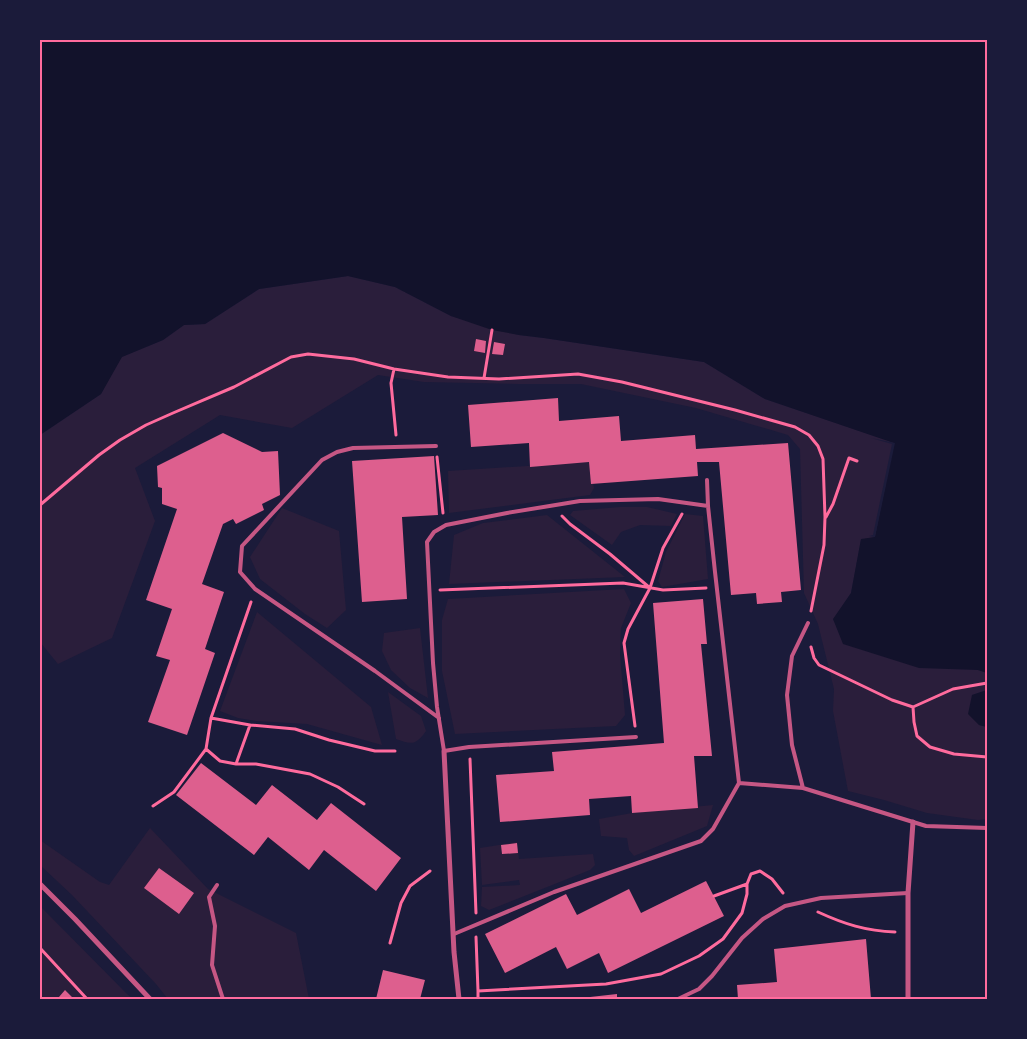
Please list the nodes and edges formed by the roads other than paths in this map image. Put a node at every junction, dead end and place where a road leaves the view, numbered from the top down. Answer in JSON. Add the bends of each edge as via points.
{"nodes":[{"id":1,"x":436,"y":446,"type":"road end"},
{"id":2,"x":707,"y":480,"type":"dead end"},
{"id":3,"x":708,"y":506,"type":"junction"},
{"id":4,"x":808,"y":623,"type":"road end"},
{"id":5,"x":439,"y":718,"type":"junction"},
{"id":6,"x":636,"y":737,"type":"road end"},
{"id":7,"x":444,"y":751,"type":"junction"},
{"id":8,"x":739,"y":783,"type":"junction"},
{"id":9,"x":803,"y":788,"type":"junction"},
{"id":10,"x":913,"y":822,"type":"junction"},
{"id":11,"x":987,"y":828,"type":"edge"},
{"id":12,"x":40,"y":884,"type":"edge"},
{"id":13,"x":217,"y":885,"type":"dead end"},
{"id":14,"x":908,"y":892,"type":"junction"},
{"id":15,"x":454,"y":934,"type":"junction"},
{"id":16,"x":150,"y":999,"type":"edge"},
{"id":17,"x":223,"y":999,"type":"edge"},
{"id":18,"x":459,"y":999,"type":"edge"},
{"id":19,"x":678,"y":999,"type":"edge"},
{"id":20,"x":908,"y":999,"type":"edge"}],
"edges":[{"from":1,"to":5,"type":"lane","via":[[353,448],[322,460],[242,546],[240,572],[255,589]]},
{"from":2,"to":3,"type":"lane"},
{"from":3,"to":5,"type":"lane","via":[[658,499],[580,501],[445,526],[434,532],[427,542]]},
{"from":3,"to":8,"type":"lane"},
{"from":4,"to":9,"type":"lane","via":[[792,656],[787,695],[792,744]]},
{"from":5,"to":7,"type":"lane"},
{"from":6,"to":7,"type":"lane"},
{"from":7,"to":15,"type":"street"},
{"from":8,"to":9,"type":"lane"},
{"from":8,"to":15,"type":"lane","via":[[713,829],[701,841],[554,892]]},
{"from":9,"to":10,"type":"lane"},
{"from":10,"to":11,"type":"lane","via":[[926,826]]},
{"from":10,"to":14,"type":"street"},
{"from":12,"to":16,"type":"street"},
{"from":13,"to":17,"type":"lane","via":[[209,896],[214,926],[212,965]]},
{"from":14,"to":19,"type":"lane","via":[[821,898],[785,906],[763,918],[742,938],[698,989]]},
{"from":14,"to":20,"type":"street"},
{"from":15,"to":18,"type":"street"}]}
